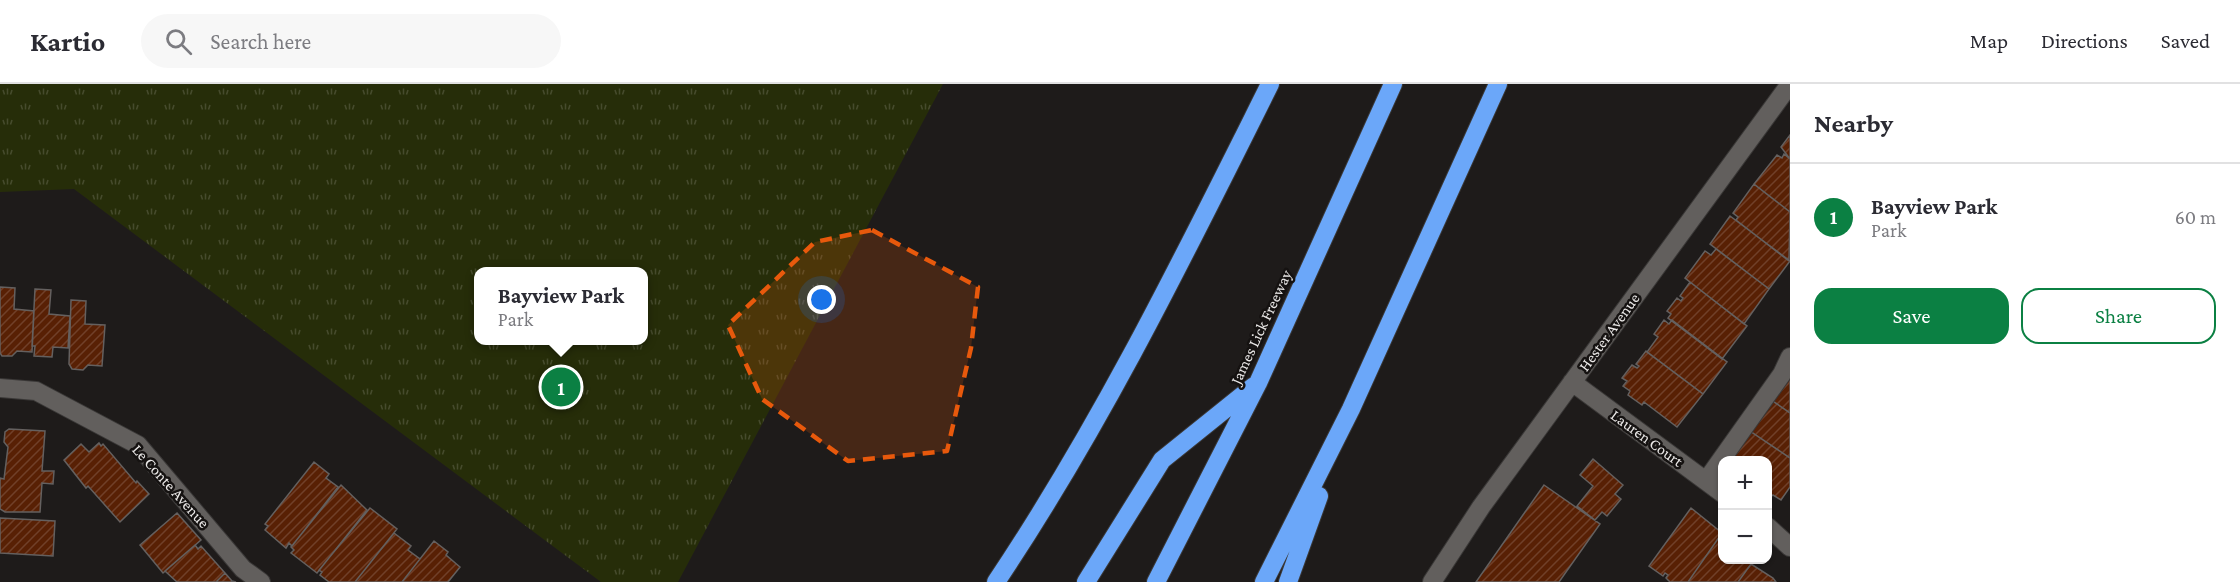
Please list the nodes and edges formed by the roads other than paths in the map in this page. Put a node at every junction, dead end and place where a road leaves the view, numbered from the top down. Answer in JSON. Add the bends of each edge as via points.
{"nodes":[{"id":1,"x":1270,"y":84,"type":"edge"},
{"id":2,"x":1393,"y":84,"type":"edge"},
{"id":3,"x":1498,"y":84,"type":"edge"},
{"id":4,"x":1790,"y":84,"type":"edge"},
{"id":5,"x":1790,"y":357,"type":"edge"},
{"id":6,"x":1258,"y":382,"type":"junction"},
{"id":7,"x":1572,"y":382,"type":"junction"},
{"id":8,"x":0,"y":388,"type":"edge"},
{"id":9,"x":1351,"y":409,"type":"junction"},
{"id":10,"x":1706,"y":481,"type":"junction"},
{"id":11,"x":1718,"y":490,"type":"edge"},
{"id":12,"x":1772,"y":532,"type":"edge"},
{"id":13,"x":1790,"y":548,"type":"edge"},
{"id":14,"x":261,"y":582,"type":"edge"},
{"id":15,"x":996,"y":582,"type":"edge"},
{"id":16,"x":1086,"y":582,"type":"edge"},
{"id":17,"x":1156,"y":582,"type":"edge"},
{"id":18,"x":1264,"y":582,"type":"edge"},
{"id":19,"x":1288,"y":582,"type":"edge"},
{"id":20,"x":1432,"y":582,"type":"edge"}],
"edges":[{"from":1,"to":15,"type":"highway","via":[[1139,344],[1048,503]]},
{"from":2,"to":6,"type":"highway","name":"James Lick Freeway"},
{"from":3,"to":9,"type":"highway"},
{"from":4,"to":7,"type":"street","name":"Hester Avenue"},
{"from":5,"to":10,"type":"street"},
{"from":6,"to":16,"type":"highway","via":[[1162,460]]},
{"from":6,"to":17,"type":"highway","name":"James Lick Freeway"},
{"from":7,"to":10,"type":"street","name":"Lauren Court"},
{"from":7,"to":20,"type":"street","name":"Hester Avenue"},
{"from":8,"to":14,"type":"street","name":"Le Conte Avenue","via":[[36,391],[138,445],[243,569]]},
{"from":9,"to":18,"type":"highway"},
{"from":9,"to":19,"type":"highway"},
{"from":10,"to":11,"type":"street","name":"Lauren Court"},
{"from":12,"to":13,"type":"street"}]}
